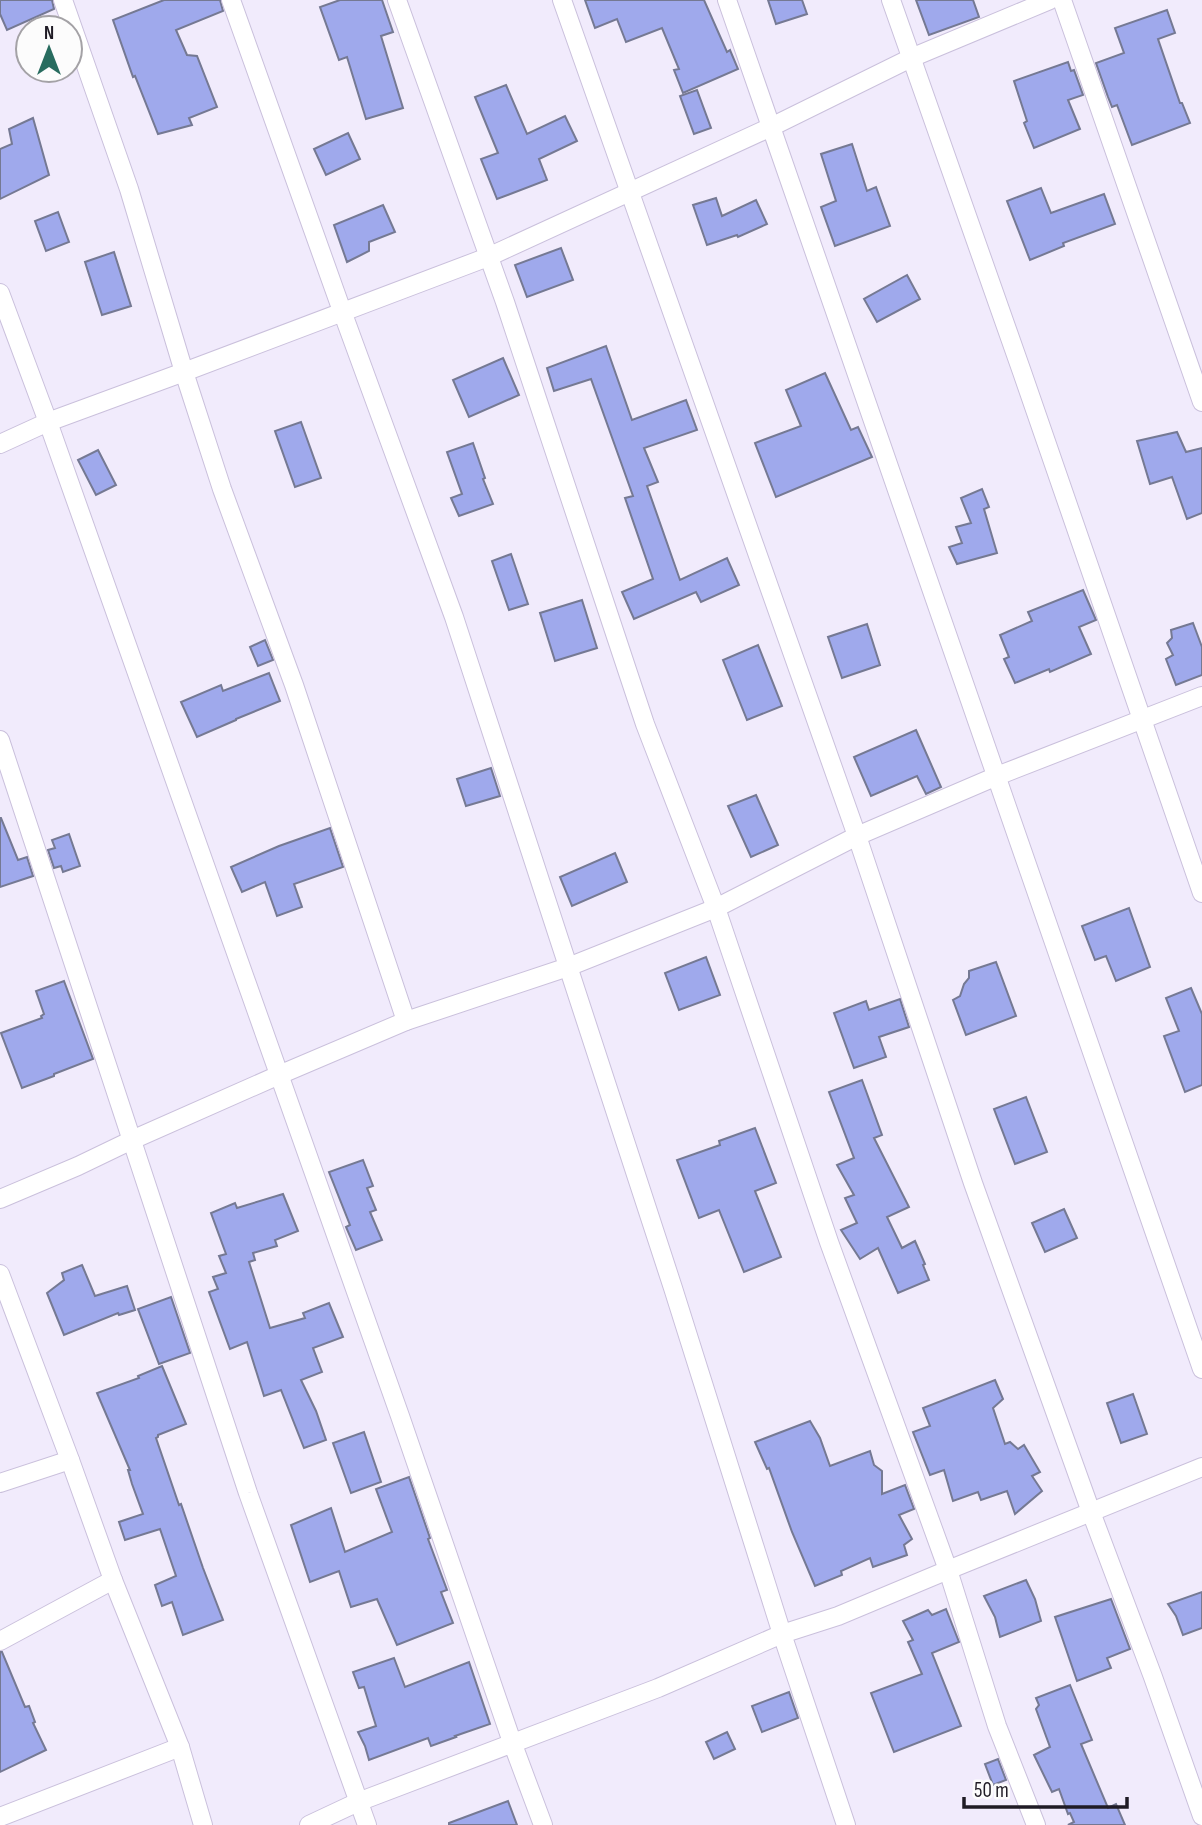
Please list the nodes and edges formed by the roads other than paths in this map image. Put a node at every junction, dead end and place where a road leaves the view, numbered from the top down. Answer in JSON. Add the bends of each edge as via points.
{"nodes":[{"id":1,"x":63,"y":0,"type":"edge"},
{"id":2,"x":231,"y":0,"type":"edge"},
{"id":3,"x":397,"y":0,"type":"edge"},
{"id":4,"x":562,"y":0,"type":"edge"},
{"id":5,"x":727,"y":0,"type":"edge"},
{"id":6,"x":891,"y":0,"type":"edge"},
{"id":7,"x":1050,"y":0,"type":"edge"},
{"id":8,"x":1062,"y":0,"type":"edge"},
{"id":9,"x":911,"y":58,"type":"junction"},
{"id":10,"x":771,"y":127,"type":"junction"},
{"id":11,"x":629,"y":193,"type":"junction"},
{"id":12,"x":488,"y":257,"type":"junction"},
{"id":13,"x":0,"y":293,"type":"edge"},
{"id":14,"x":342,"y":312,"type":"junction"},
{"id":15,"x":184,"y":372,"type":"junction"},
{"id":16,"x":1202,"y":401,"type":"edge"},
{"id":17,"x":48,"y":422,"type":"junction"},
{"id":18,"x":0,"y":444,"type":"edge"},
{"id":19,"x":1202,"y":696,"type":"edge"},
{"id":20,"x":1141,"y":720,"type":"junction"},
{"id":21,"x":0,"y":740,"type":"edge"},
{"id":22,"x":997,"y":776,"type":"junction"},
{"id":23,"x":856,"y":836,"type":"junction"},
{"id":24,"x":1202,"y":894,"type":"edge"},
{"id":25,"x":716,"y":908,"type":"junction"},
{"id":26,"x":568,"y":967,"type":"junction"},
{"id":27,"x":406,"y":1021,"type":"junction"},
{"id":28,"x":279,"y":1074,"type":"junction"},
{"id":29,"x":132,"y":1140,"type":"junction"},
{"id":30,"x":0,"y":1199,"type":"edge"},
{"id":31,"x":0,"y":1274,"type":"edge"},
{"id":32,"x":1202,"y":1369,"type":"edge"},
{"id":33,"x":70,"y":1460,"type":"junction"},
{"id":34,"x":1202,"y":1466,"type":"edge"},
{"id":35,"x":0,"y":1483,"type":"edge"},
{"id":36,"x":1091,"y":1512,"type":"junction"},
{"id":37,"x":948,"y":1570,"type":"junction"},
{"id":38,"x":113,"y":1580,"type":"junction"},
{"id":39,"x":782,"y":1634,"type":"junction"},
{"id":40,"x":0,"y":1641,"type":"edge"},
{"id":41,"x":512,"y":1742,"type":"junction"},
{"id":42,"x":180,"y":1748,"type":"junction"},
{"id":43,"x":358,"y":1802,"type":"junction"},
{"id":44,"x":1202,"y":1816,"type":"edge"},
{"id":45,"x":0,"y":1817,"type":"edge"},
{"id":46,"x":203,"y":1825,"type":"edge"},
{"id":47,"x":309,"y":1825,"type":"edge"},
{"id":48,"x":367,"y":1825,"type":"edge"},
{"id":49,"x":543,"y":1825,"type":"edge"},
{"id":50,"x":846,"y":1825,"type":"edge"},
{"id":51,"x":1035,"y":1825,"type":"edge"}],
"edges":[{"from":1,"to":15,"type":"street","via":[[129,189]]},
{"from":2,"to":14,"type":"street"},
{"from":3,"to":12,"type":"street"},
{"from":4,"to":11,"type":"street"},
{"from":5,"to":10,"type":"street"},
{"from":6,"to":9,"type":"street"},
{"from":7,"to":9,"type":"street"},
{"from":8,"to":16,"type":"street"},
{"from":9,"to":10,"type":"street"},
{"from":9,"to":20,"type":"street"},
{"from":10,"to":11,"type":"street"},
{"from":10,"to":22,"type":"street"},
{"from":11,"to":12,"type":"street"},
{"from":11,"to":23,"type":"street"},
{"from":12,"to":14,"type":"street"},
{"from":12,"to":25,"type":"street","via":[[645,724]]},
{"from":13,"to":17,"type":"street"},
{"from":14,"to":15,"type":"street"},
{"from":14,"to":26,"type":"street","via":[[454,617]]},
{"from":15,"to":17,"type":"street"},
{"from":15,"to":27,"type":"street"},
{"from":17,"to":18,"type":"street"},
{"from":17,"to":28,"type":"street"},
{"from":19,"to":20,"type":"street"},
{"from":20,"to":22,"type":"street"},
{"from":20,"to":24,"type":"street"},
{"from":21,"to":29,"type":"street"},
{"from":22,"to":23,"type":"street"},
{"from":22,"to":32,"type":"street"},
{"from":23,"to":25,"type":"street"},
{"from":23,"to":36,"type":"street","via":[[972,1183]]},
{"from":25,"to":26,"type":"street"},
{"from":25,"to":37,"type":"street","via":[[829,1242]]},
{"from":26,"to":27,"type":"street"},
{"from":26,"to":39,"type":"street"},
{"from":27,"to":28,"type":"street"},
{"from":28,"to":29,"type":"street"},
{"from":28,"to":41,"type":"street"},
{"from":29,"to":30,"type":"street"},
{"from":29,"to":43,"type":"street","via":[[248,1493]]},
{"from":31,"to":33,"type":"street"},
{"from":33,"to":35,"type":"street"},
{"from":33,"to":38,"type":"street"},
{"from":34,"to":36,"type":"street"},
{"from":36,"to":37,"type":"street"},
{"from":36,"to":44,"type":"street"},
{"from":37,"to":39,"type":"street"},
{"from":37,"to":51,"type":"street","via":[[997,1726]]},
{"from":38,"to":40,"type":"street"},
{"from":38,"to":42,"type":"street"},
{"from":39,"to":41,"type":"street","via":[[658,1688]]},
{"from":39,"to":50,"type":"street"},
{"from":41,"to":43,"type":"street"},
{"from":41,"to":49,"type":"street"},
{"from":42,"to":45,"type":"street"},
{"from":42,"to":46,"type":"street"},
{"from":43,"to":47,"type":"street"},
{"from":43,"to":48,"type":"street"}]}
